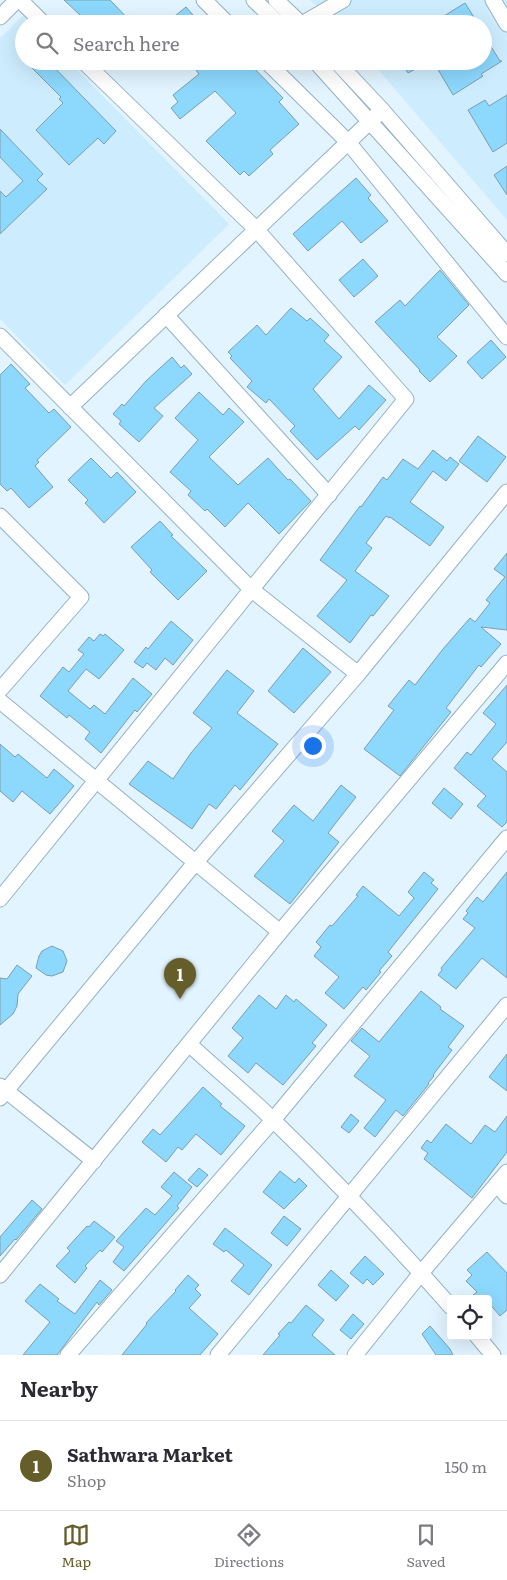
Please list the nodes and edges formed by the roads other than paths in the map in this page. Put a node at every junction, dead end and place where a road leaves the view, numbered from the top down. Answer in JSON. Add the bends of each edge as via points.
{"nodes":[{"id":1,"x":18,"y":0,"type":"edge"},
{"id":2,"x":204,"y":0,"type":"edge"},
{"id":3,"x":254,"y":0,"type":"edge"},
{"id":4,"x":276,"y":0,"type":"edge"},
{"id":5,"x":343,"y":0,"type":"edge"},
{"id":6,"x":494,"y":0,"type":"edge"},
{"id":7,"x":34,"y":15,"type":"edge"},
{"id":8,"x":219,"y":15,"type":"edge"},
{"id":9,"x":270,"y":15,"type":"edge"},
{"id":10,"x":292,"y":15,"type":"edge"},
{"id":11,"x":317,"y":15,"type":"edge"},
{"id":12,"x":0,"y":17,"type":"edge"},
{"id":13,"x":507,"y":24,"type":"edge"},
{"id":14,"x":92,"y":70,"type":"edge"},
{"id":15,"x":275,"y":70,"type":"edge"},
{"id":16,"x":323,"y":70,"type":"edge"},
{"id":17,"x":344,"y":70,"type":"edge"},
{"id":18,"x":382,"y":110,"type":"junction"},
{"id":19,"x":370,"y":121,"type":"junction"},
{"id":20,"x":348,"y":142,"type":"junction"},
{"id":21,"x":256,"y":229,"type":"junction"},
{"id":22,"x":507,"y":254,"type":"edge"},
{"id":23,"x":507,"y":274,"type":"edge"},
{"id":24,"x":166,"y":315,"type":"junction"},
{"id":25,"x":0,"y":336,"type":"edge"},
{"id":26,"x":507,"y":337,"type":"edge"},
{"id":27,"x":70,"y":406,"type":"junction"},
{"id":28,"x":507,"y":492,"type":"edge"},
{"id":29,"x":328,"y":495,"type":"junction"},
{"id":30,"x":0,"y":516,"type":"edge"},
{"id":31,"x":252,"y":590,"type":"junction"},
{"id":32,"x":507,"y":663,"type":"edge"},
{"id":33,"x":358,"y":674,"type":"junction"},
{"id":34,"x":0,"y":690,"type":"edge"},
{"id":35,"x":0,"y":701,"type":"edge"},
{"id":36,"x":96,"y":781,"type":"junction"},
{"id":37,"x":507,"y":838,"type":"edge"},
{"id":38,"x":195,"y":863,"type":"junction"},
{"id":39,"x":1,"y":896,"type":"edge"},
{"id":40,"x":280,"y":932,"type":"junction"},
{"id":41,"x":507,"y":1005,"type":"edge"},
{"id":42,"x":189,"y":1044,"type":"junction"},
{"id":43,"x":2,"y":1091,"type":"edge"},
{"id":44,"x":273,"y":1120,"type":"junction"},
{"id":45,"x":94,"y":1161,"type":"junction"},
{"id":46,"x":507,"y":1172,"type":"edge"},
{"id":47,"x":497,"y":1184,"type":"junction"},
{"id":48,"x":349,"y":1196,"type":"junction"},
{"id":49,"x":507,"y":1196,"type":"edge"},
{"id":50,"x":421,"y":1273,"type":"junction"},
{"id":51,"x":0,"y":1274,"type":"edge"},
{"id":52,"x":447,"y":1302,"type":"edge"},
{"id":53,"x":480,"y":1340,"type":"edge"},
{"id":54,"x":68,"y":1355,"type":"edge"},
{"id":55,"x":218,"y":1355,"type":"edge"},
{"id":56,"x":355,"y":1355,"type":"edge"},
{"id":57,"x":493,"y":1355,"type":"edge"}],
"edges":[{"from":1,"to":7,"type":"street"},
{"from":1,"to":12,"type":"street"},
{"from":2,"to":8,"type":"street"},
{"from":3,"to":9,"type":"street"},
{"from":4,"to":10,"type":"street"},
{"from":5,"to":11,"type":"street"},
{"from":6,"to":13,"type":"street"},
{"from":14,"to":21,"type":"street"},
{"from":15,"to":20,"type":"street"},
{"from":16,"to":19,"type":"street"},
{"from":17,"to":18,"type":"street"},
{"from":18,"to":19,"type":"street"},
{"from":18,"to":22,"type":"street"},
{"from":19,"to":20,"type":"street"},
{"from":19,"to":23,"type":"street"},
{"from":20,"to":21,"type":"street"},
{"from":20,"to":26,"type":"street"},
{"from":21,"to":24,"type":"street"},
{"from":21,"to":29,"type":"street","via":[[406,399]]},
{"from":24,"to":27,"type":"street"},
{"from":24,"to":29,"type":"street"},
{"from":25,"to":27,"type":"street"},
{"from":27,"to":31,"type":"street"},
{"from":28,"to":33,"type":"street"},
{"from":29,"to":31,"type":"street"},
{"from":30,"to":34,"type":"street","via":[[81,597]]},
{"from":31,"to":33,"type":"street"},
{"from":31,"to":36,"type":"street"},
{"from":32,"to":40,"type":"street"},
{"from":33,"to":38,"type":"street"},
{"from":35,"to":36,"type":"street"},
{"from":36,"to":38,"type":"street"},
{"from":36,"to":39,"type":"street"},
{"from":37,"to":44,"type":"street"},
{"from":38,"to":40,"type":"street"},
{"from":38,"to":43,"type":"street"},
{"from":40,"to":42,"type":"street"},
{"from":41,"to":48,"type":"street"},
{"from":42,"to":44,"type":"street"},
{"from":42,"to":45,"type":"street"},
{"from":43,"to":45,"type":"street"},
{"from":44,"to":48,"type":"street"},
{"from":44,"to":54,"type":"street"},
{"from":45,"to":51,"type":"street"},
{"from":46,"to":47,"type":"street"},
{"from":47,"to":49,"type":"street"},
{"from":47,"to":50,"type":"street"},
{"from":48,"to":50,"type":"street"},
{"from":48,"to":55,"type":"street"},
{"from":50,"to":52,"type":"street"},
{"from":50,"to":56,"type":"street"},
{"from":53,"to":57,"type":"street"}]}
